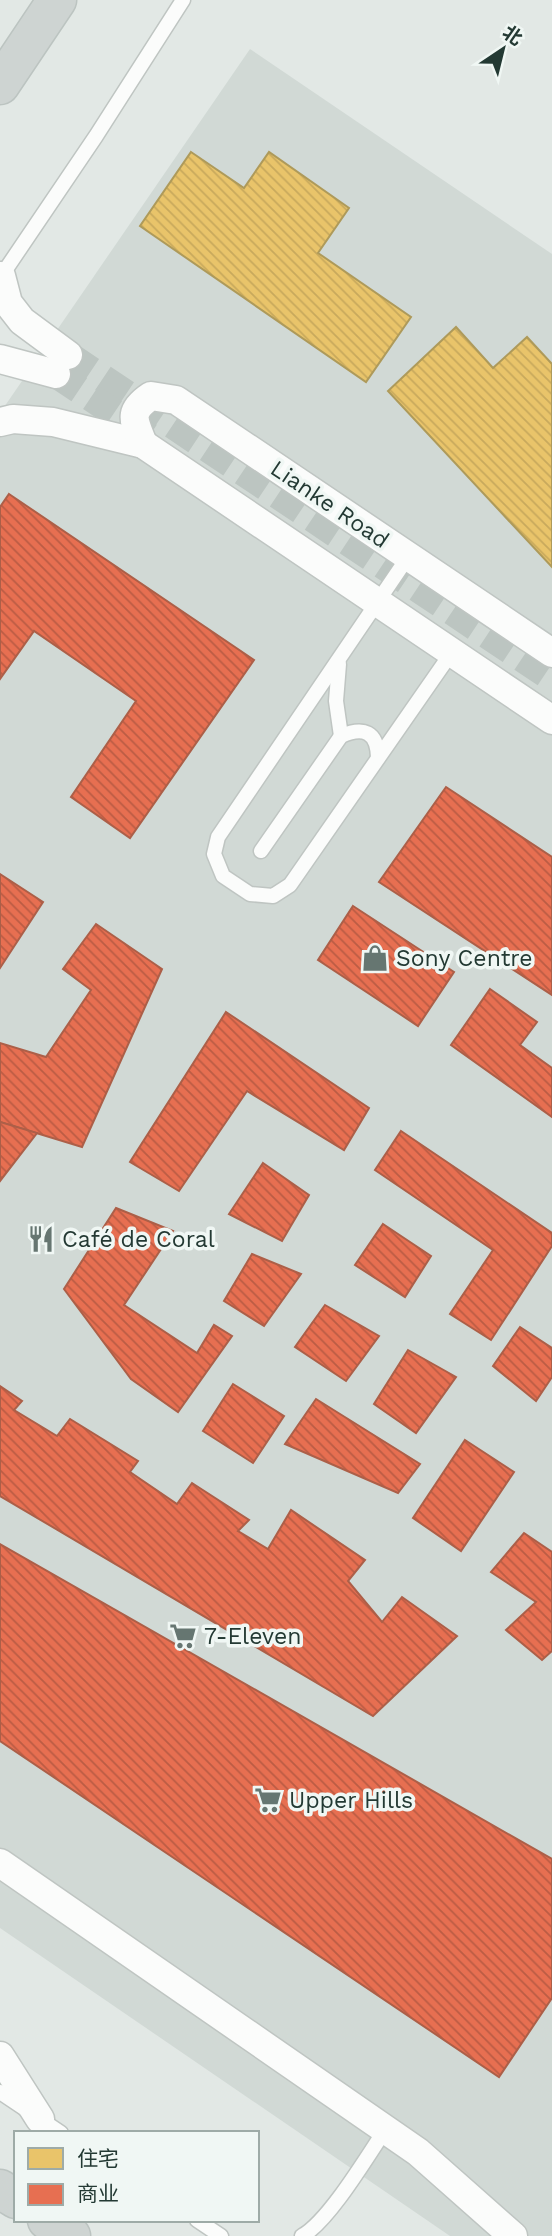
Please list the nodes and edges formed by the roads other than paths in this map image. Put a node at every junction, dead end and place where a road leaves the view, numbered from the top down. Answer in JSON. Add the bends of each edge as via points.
{"nodes":[{"id":1,"x":57,"y":0,"type":"edge"},
{"id":2,"x":183,"y":0,"type":"edge"},
{"id":3,"x":0,"y":85,"type":"edge"},
{"id":4,"x":1,"y":277,"type":"edge"},
{"id":5,"x":0,"y":359,"type":"edge"},
{"id":6,"x":0,"y":422,"type":"edge"},
{"id":7,"x":143,"y":444,"type":"junction"},
{"id":8,"x":408,"y":557,"type":"junction"},
{"id":9,"x":378,"y":603,"type":"junction"},
{"id":10,"x":452,"y":652,"type":"junction"},
{"id":11,"x":552,"y":653,"type":"edge"},
{"id":12,"x":340,"y":660,"type":"junction"},
{"id":13,"x":552,"y":720,"type":"edge"},
{"id":14,"x":341,"y":736,"type":"junction"},
{"id":15,"x":378,"y":757,"type":"junction"},
{"id":16,"x":261,"y":851,"type":"dead end"},
{"id":17,"x":0,"y":1863,"type":"edge"},
{"id":18,"x":0,"y":2056,"type":"edge"},
{"id":19,"x":0,"y":2092,"type":"edge"},
{"id":20,"x":51,"y":2126,"type":"edge"},
{"id":21,"x":385,"y":2130,"type":"junction"},
{"id":22,"x":50,"y":2222,"type":"edge"},
{"id":23,"x":200,"y":2222,"type":"edge"},
{"id":24,"x":71,"y":2236,"type":"edge"},
{"id":25,"x":221,"y":2236,"type":"edge"},
{"id":26,"x":302,"y":2236,"type":"edge"},
{"id":27,"x":513,"y":2236,"type":"edge"}],
"edges":[{"from":1,"to":3,"type":"main road"},
{"from":2,"to":4,"type":"lane"},
{"from":4,"to":5,"type":"street","via":[[8,303],[62,364]]},
{"from":6,"to":7,"type":"street","via":[[53,422]]},
{"from":7,"to":8,"type":"street","name":"Lianke Road","via":[[134,420],[140,404],[151,396],[176,400]]},
{"from":7,"to":9,"type":"street"},
{"from":8,"to":9,"type":"lane"},
{"from":8,"to":11,"type":"street","name":"Lianke Road"},
{"from":9,"to":10,"type":"street"},
{"from":9,"to":12,"type":"lane"},
{"from":10,"to":13,"type":"street"},
{"from":10,"to":15,"type":"lane"},
{"from":12,"to":14,"type":"lane","via":[[336,701]]},
{"from":12,"to":15,"type":"lane","via":[[218,837],[214,854],[223,876],[250,894],[273,896],[290,885]]},
{"from":14,"to":15,"type":"lane","via":[[364,731],[377,744]]},
{"from":14,"to":16,"type":"lane"},
{"from":17,"to":21,"type":"street"},
{"from":18,"to":20,"type":"street"},
{"from":19,"to":20,"type":"lane"},
{"from":21,"to":26,"type":"lane","via":[[339,2198]]},
{"from":21,"to":27,"type":"street","via":[[418,2152]]},
{"from":22,"to":24,"type":"main road"},
{"from":23,"to":25,"type":"lane"}]}
